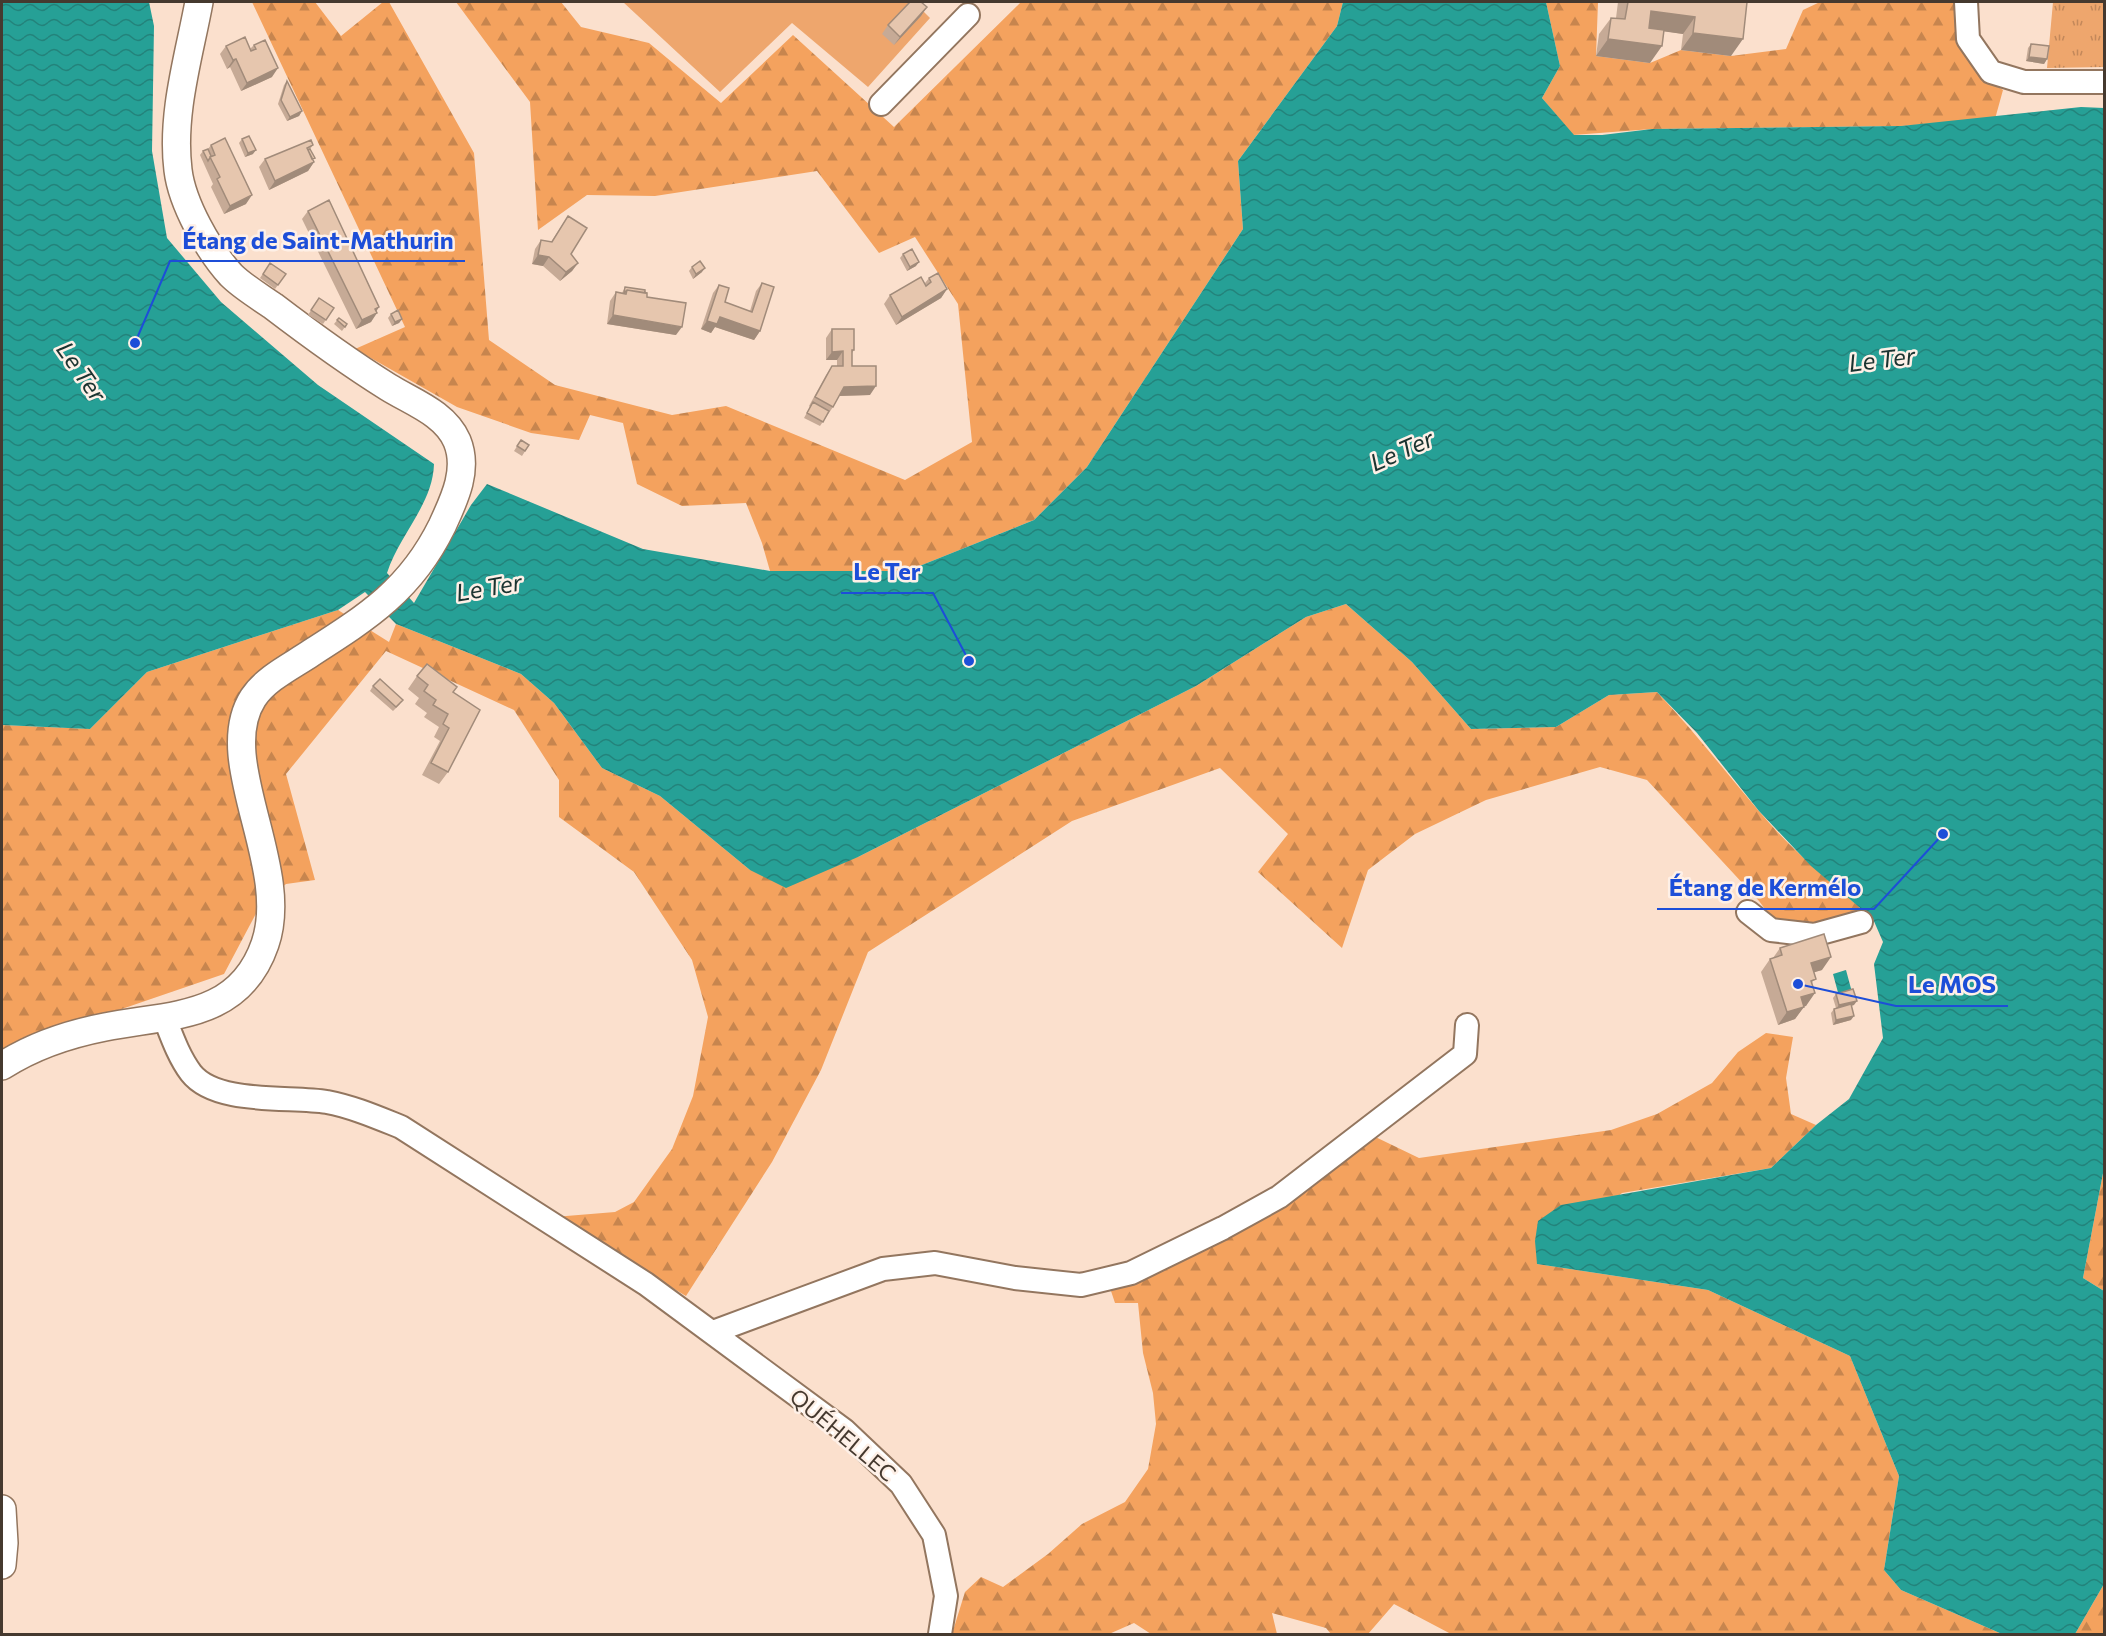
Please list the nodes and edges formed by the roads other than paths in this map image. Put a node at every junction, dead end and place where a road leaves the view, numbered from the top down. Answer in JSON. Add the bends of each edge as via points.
{"nodes":[{"id":1,"x":199,"y":2,"type":"edge"},
{"id":2,"x":1965,"y":2,"type":"edge"},
{"id":3,"x":968,"y":15,"type":"dead end"},
{"id":4,"x":2104,"y":82,"type":"edge"},
{"id":5,"x":881,"y":104,"type":"dead end"},
{"id":6,"x":1748,"y":912,"type":"dead end"},
{"id":7,"x":1861,"y":922,"type":"dead end"},
{"id":8,"x":165,"y":1019,"type":"junction"},
{"id":9,"x":1467,"y":1025,"type":"dead end"},
{"id":10,"x":2,"y":1066,"type":"edge"},
{"id":11,"x":713,"y":1332,"type":"junction"},
{"id":12,"x":2,"y":1509,"type":"edge"},
{"id":13,"x":2,"y":1565,"type":"edge"},
{"id":14,"x":940,"y":1635,"type":"edge"}],
"edges":[{"from":1,"to":8,"type":"street","via":[[178,113],[178,172],[197,226],[232,276],[337,354],[429,410],[445,424],[458,444],[462,468],[455,496],[430,547],[404,585],[377,610],[273,678],[256,694],[244,715],[244,768],[266,854],[270,924],[256,964],[232,992],[189,1014]]},
{"from":2,"to":4,"type":"street","via":[[1968,39],[1991,72],[2024,82]]},
{"from":3,"to":5,"type":"street"},
{"from":6,"to":7,"type":"street","via":[[1771,930],[1814,935]]},
{"from":8,"to":10,"type":"street","via":[[73,1035],[42,1045]]},
{"from":8,"to":11,"type":"street","name":"QUÉHELLEC","via":[[191,1073],[205,1084],[237,1095],[326,1102],[358,1109],[401,1127],[646,1284]]},
{"from":9,"to":11,"type":"street","via":[[1465,1054],[1279,1197],[1131,1273],[1102,1282],[1057,1284],[935,1263],[908,1265],[883,1269]]},
{"from":11,"to":14,"type":"street","name":"QUÉHELLEC","via":[[844,1430],[900,1484],[934,1535],[946,1596]]},
{"from":12,"to":13,"type":"street"}]}
